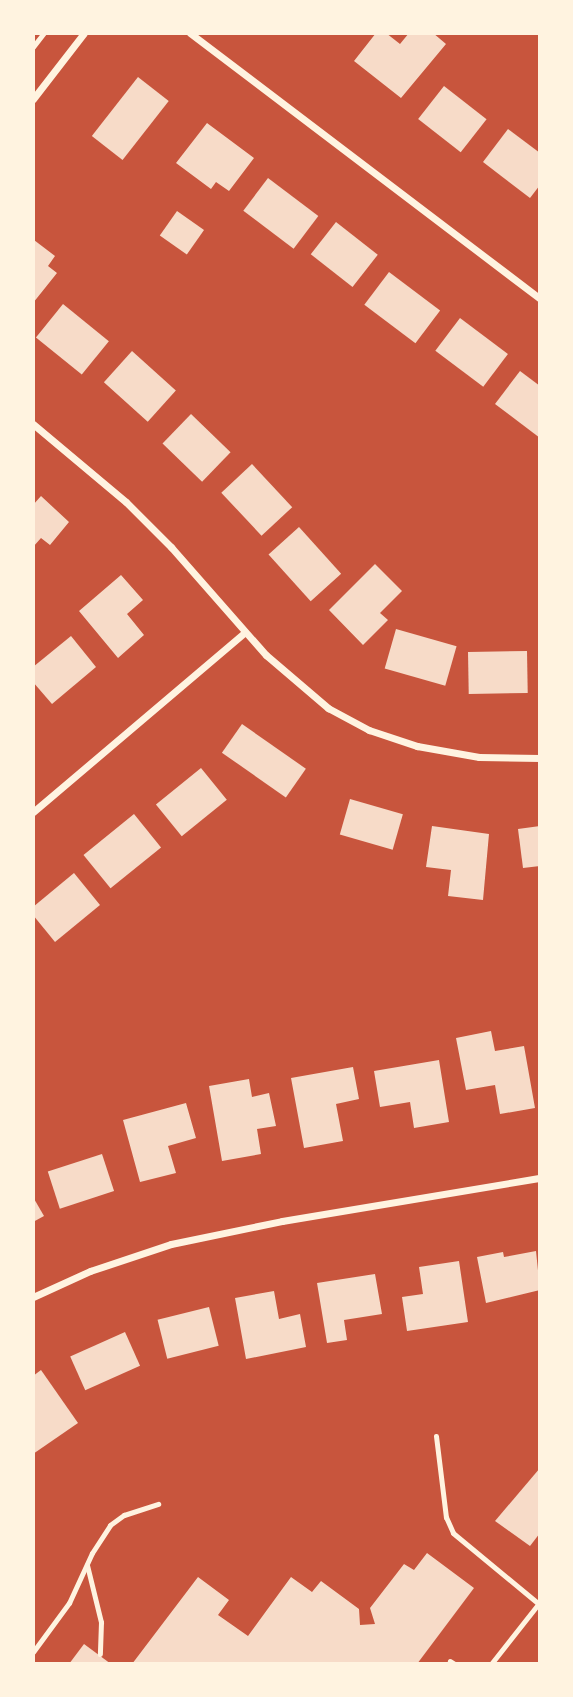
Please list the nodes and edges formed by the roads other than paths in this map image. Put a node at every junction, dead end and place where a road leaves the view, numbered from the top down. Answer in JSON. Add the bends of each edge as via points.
{"nodes":[{"id":1,"x":84,"y":33,"type":"edge"},
{"id":2,"x":190,"y":33,"type":"edge"},
{"id":3,"x":33,"y":99,"type":"edge"},
{"id":4,"x":540,"y":299,"type":"edge"},
{"id":5,"x":33,"y":424,"type":"edge"},
{"id":6,"x":245,"y":632,"type":"junction"},
{"id":7,"x":540,"y":758,"type":"edge"},
{"id":8,"x":33,"y":812,"type":"edge"},
{"id":9,"x":540,"y":1178,"type":"edge"},
{"id":10,"x":33,"y":1297,"type":"edge"},
{"id":11,"x":436,"y":1436,"type":"dead end"},
{"id":12,"x":158,"y":1504,"type":"dead end"},
{"id":13,"x":87,"y":1565,"type":"junction"},
{"id":14,"x":539,"y":1603,"type":"edge"},
{"id":15,"x":33,"y":1652,"type":"edge"},
{"id":16,"x":100,"y":1654,"type":"dead end"},
{"id":17,"x":491,"y":1664,"type":"edge"}],
"edges":[{"from":1,"to":3,"type":"street"},
{"from":2,"to":4,"type":"street"},
{"from":5,"to":6,"type":"street","via":[[134,510]]},
{"from":6,"to":7,"type":"street","via":[[308,694],[369,730],[449,752],[510,760]]},
{"from":6,"to":8,"type":"street"},
{"from":9,"to":10,"type":"street","via":[[295,1218],[171,1244],[90,1271]]},
{"from":11,"to":14,"type":"lane","via":[[446,1517],[453,1534]]},
{"from":12,"to":13,"type":"lane","via":[[124,1515],[110,1525]]},
{"from":13,"to":15,"type":"lane","via":[[61,1616]]},
{"from":13,"to":16,"type":"lane","via":[[101,1622]]},
{"from":14,"to":17,"type":"lane"}]}
